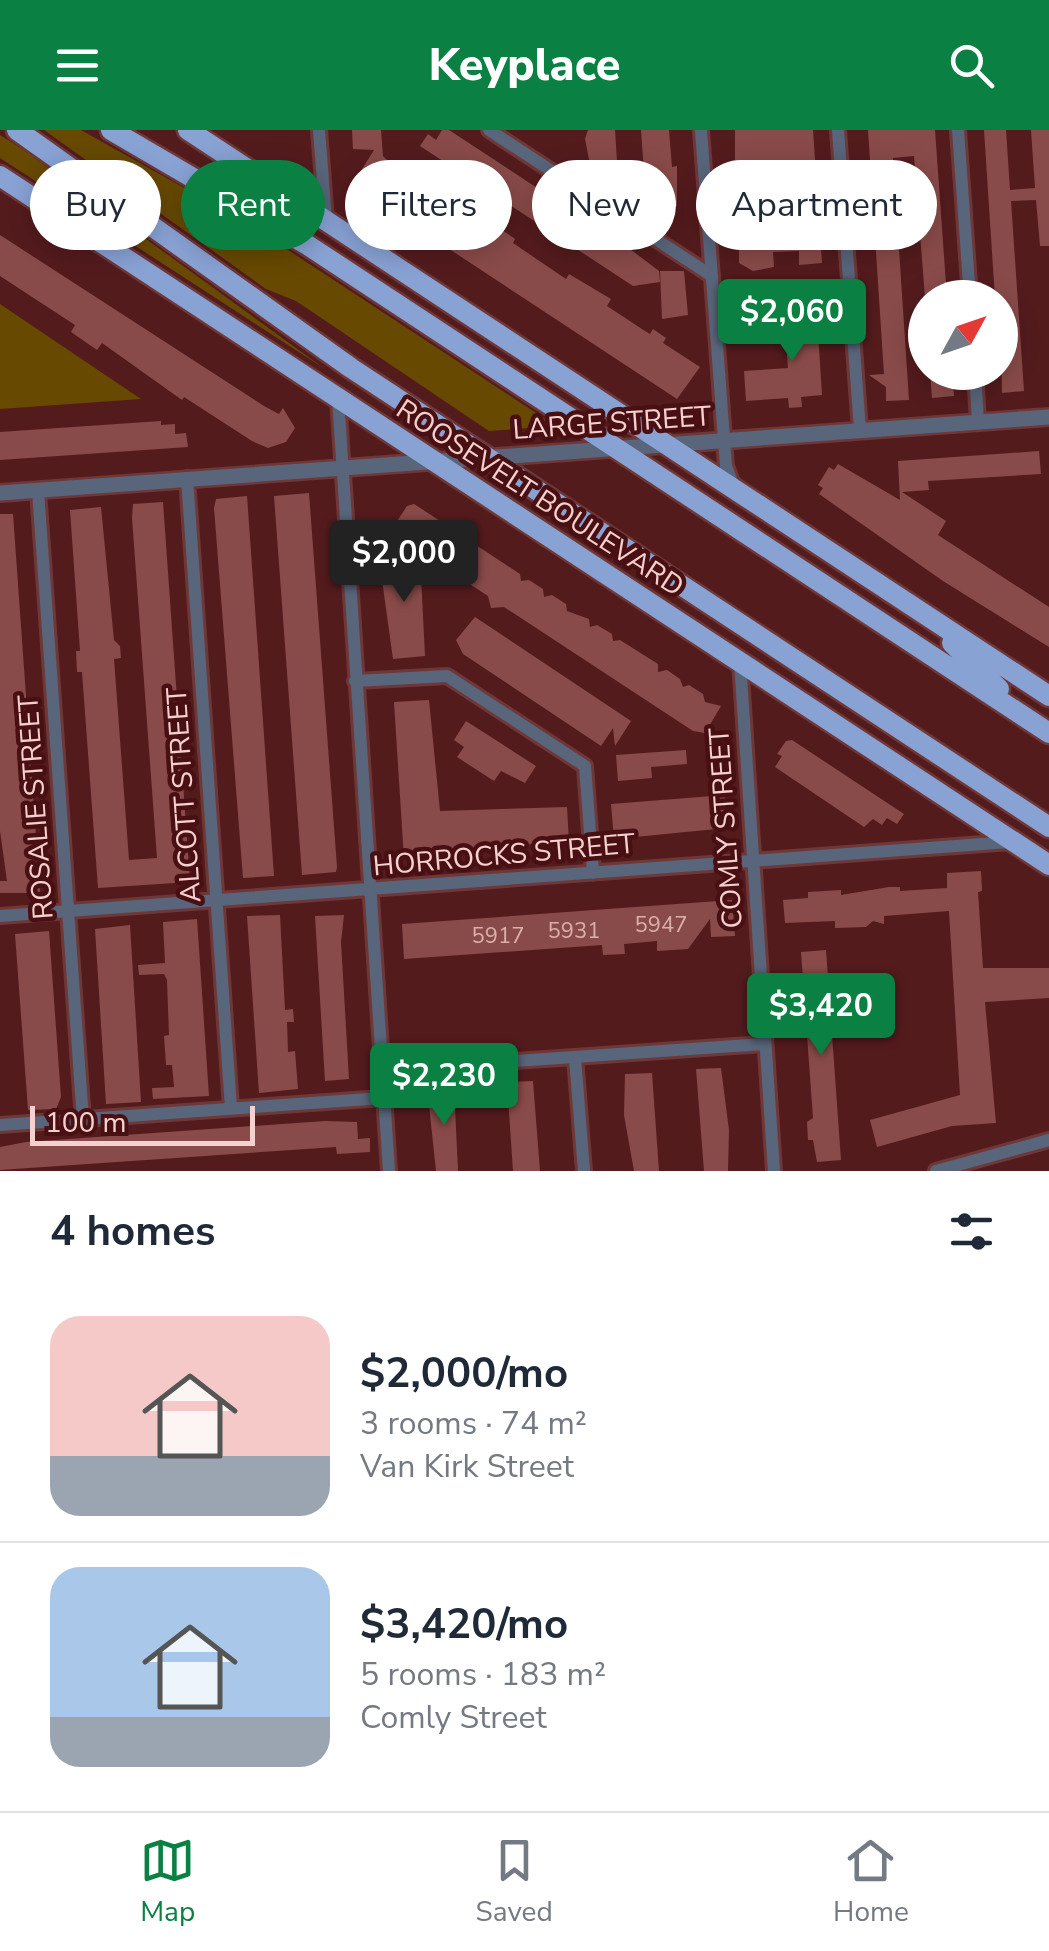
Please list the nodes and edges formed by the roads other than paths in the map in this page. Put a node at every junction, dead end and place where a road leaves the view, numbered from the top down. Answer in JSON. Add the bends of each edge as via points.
{"nodes":[{"id":1,"x":17,"y":130,"type":"edge"},
{"id":2,"x":111,"y":130,"type":"edge"},
{"id":3,"x":188,"y":130,"type":"edge"},
{"id":4,"x":318,"y":130,"type":"edge"},
{"id":5,"x":490,"y":130,"type":"edge"},
{"id":6,"x":701,"y":130,"type":"edge"},
{"id":7,"x":838,"y":130,"type":"edge"},
{"id":8,"x":958,"y":130,"type":"edge"},
{"id":9,"x":0,"y":176,"type":"edge"},
{"id":10,"x":326,"y":220,"type":"junction"},
{"id":11,"x":712,"y":276,"type":"junction"},
{"id":12,"x":969,"y":280,"type":"edge"},
{"id":13,"x":976,"y":390,"type":"edge"},
{"id":14,"x":338,"y":398,"type":"junction"},
{"id":15,"x":1049,"y":417,"type":"edge"},
{"id":16,"x":978,"y":422,"type":"junction"},
{"id":17,"x":860,"y":430,"type":"junction"},
{"id":18,"x":724,"y":440,"type":"junction"},
{"id":19,"x":667,"y":444,"type":"junction"},
{"id":20,"x":616,"y":448,"type":"junction"},
{"id":21,"x":486,"y":457,"type":"junction"},
{"id":22,"x":434,"y":461,"type":"junction"},
{"id":23,"x":342,"y":467,"type":"junction"},
{"id":24,"x":186,"y":478,"type":"junction"},
{"id":25,"x":736,"y":490,"type":"junction"},
{"id":26,"x":38,"y":491,"type":"junction"},
{"id":27,"x":0,"y":493,"type":"edge"},
{"id":28,"x":920,"y":611,"type":"junction"},
{"id":29,"x":740,"y":662,"type":"junction"},
{"id":30,"x":355,"y":682,"type":"junction"},
{"id":31,"x":1049,"y":696,"type":"edge"},
{"id":32,"x":1040,"y":728,"type":"edge"},
{"id":33,"x":984,"y":785,"type":"junction"},
{"id":34,"x":1049,"y":827,"type":"edge"},
{"id":35,"x":1013,"y":842,"type":"junction"},
{"id":36,"x":1049,"y":843,"type":"edge"},
{"id":37,"x":754,"y":860,"type":"junction"},
{"id":38,"x":1049,"y":866,"type":"edge"},
{"id":39,"x":593,"y":872,"type":"junction"},
{"id":40,"x":370,"y":891,"type":"junction"},
{"id":41,"x":216,"y":900,"type":"junction"},
{"id":42,"x":68,"y":911,"type":"junction"},
{"id":43,"x":0,"y":916,"type":"edge"},
{"id":44,"x":765,"y":1044,"type":"junction"},
{"id":45,"x":576,"y":1058,"type":"junction"},
{"id":46,"x":382,"y":1070,"type":"junction"},
{"id":47,"x":383,"y":1098,"type":"junction"},
{"id":48,"x":231,"y":1108,"type":"junction"},
{"id":49,"x":83,"y":1120,"type":"junction"},
{"id":50,"x":0,"y":1125,"type":"edge"},
{"id":51,"x":1049,"y":1140,"type":"edge"},
{"id":52,"x":966,"y":1167,"type":"edge"},
{"id":53,"x":388,"y":1171,"type":"edge"},
{"id":54,"x":584,"y":1171,"type":"edge"},
{"id":55,"x":774,"y":1171,"type":"edge"},
{"id":56,"x":936,"y":1171,"type":"edge"}],
"edges":[{"from":1,"to":21,"type":"highway","name":"ROOSEVELT BOULEVARD"},
{"from":2,"to":20,"type":"highway","via":[[306,244]]},
{"from":3,"to":10,"type":"highway"},
{"from":4,"to":10,"type":"street"},
{"from":5,"to":11,"type":"street"},
{"from":6,"to":11,"type":"street"},
{"from":7,"to":17,"type":"street"},
{"from":8,"to":12,"type":"street"},
{"from":9,"to":14,"type":"highway","name":"ROOSEVELT BOULEVARD"},
{"from":10,"to":19,"type":"highway"},
{"from":11,"to":18,"type":"street"},
{"from":13,"to":16,"type":"street"},
{"from":14,"to":22,"type":"highway","name":"ROOSEVELT BOULEVARD"},
{"from":14,"to":23,"type":"street"},
{"from":15,"to":16,"type":"street","name":"LARGE STREET"},
{"from":16,"to":17,"type":"street","name":"LARGE STREET"},
{"from":17,"to":18,"type":"street","name":"LARGE STREET"},
{"from":18,"to":19,"type":"street","name":"LARGE STREET"},
{"from":18,"to":25,"type":"street","via":[[727,474]]},
{"from":19,"to":20,"type":"street","name":"LARGE STREET"},
{"from":19,"to":25,"type":"highway"},
{"from":20,"to":21,"type":"street","name":"LARGE STREET"},
{"from":20,"to":32,"type":"highway"},
{"from":21,"to":22,"type":"street","name":"LARGE STREET"},
{"from":21,"to":33,"type":"highway","name":"ROOSEVELT BOULEVARD"},
{"from":22,"to":23,"type":"street","name":"LARGE STREET"},
{"from":22,"to":29,"type":"highway","name":"ROOSEVELT BOULEVARD"},
{"from":23,"to":24,"type":"street","name":"LARGE STREET"},
{"from":23,"to":30,"type":"street"},
{"from":24,"to":26,"type":"street","name":"LARGE STREET"},
{"from":24,"to":41,"type":"street","name":"ALCOTT STREET"},
{"from":25,"to":28,"type":"highway"},
{"from":26,"to":27,"type":"street","name":"LARGE STREET"},
{"from":26,"to":42,"type":"street","name":"ROSALIE STREET"},
{"from":28,"to":31,"type":"highway"},
{"from":28,"to":32,"type":"highway"},
{"from":29,"to":35,"type":"highway","name":"ROOSEVELT BOULEVARD"},
{"from":29,"to":37,"type":"street","name":"COMLY STREET"},
{"from":30,"to":39,"type":"street","via":[[448,676],[585,766]]},
{"from":30,"to":40,"type":"street"},
{"from":33,"to":34,"type":"highway","name":"ROOSEVELT BOULEVARD"},
{"from":33,"to":36,"type":"highway"},
{"from":35,"to":37,"type":"street","name":"HORROCKS STREET"},
{"from":35,"to":38,"type":"highway","name":"ROOSEVELT BOULEVARD"},
{"from":37,"to":39,"type":"street","name":"HORROCKS STREET"},
{"from":37,"to":44,"type":"street","name":"COMLY STREET"},
{"from":39,"to":40,"type":"street","name":"HORROCKS STREET"},
{"from":40,"to":41,"type":"street","name":"HORROCKS STREET"},
{"from":40,"to":46,"type":"street"},
{"from":41,"to":42,"type":"street","name":"HORROCKS STREET"},
{"from":41,"to":48,"type":"street","name":"ALCOTT STREET"},
{"from":42,"to":43,"type":"street","name":"HORROCKS STREET"},
{"from":42,"to":49,"type":"street","name":"ROSALIE STREET"},
{"from":44,"to":45,"type":"street"},
{"from":44,"to":55,"type":"street","name":"COMLY STREET"},
{"from":45,"to":46,"type":"street"},
{"from":45,"to":54,"type":"street"},
{"from":46,"to":47,"type":"street"},
{"from":47,"to":48,"type":"street"},
{"from":47,"to":53,"type":"street"},
{"from":48,"to":49,"type":"street"},
{"from":49,"to":50,"type":"street"},
{"from":51,"to":52,"type":"street"},
{"from":52,"to":56,"type":"street"}]}
